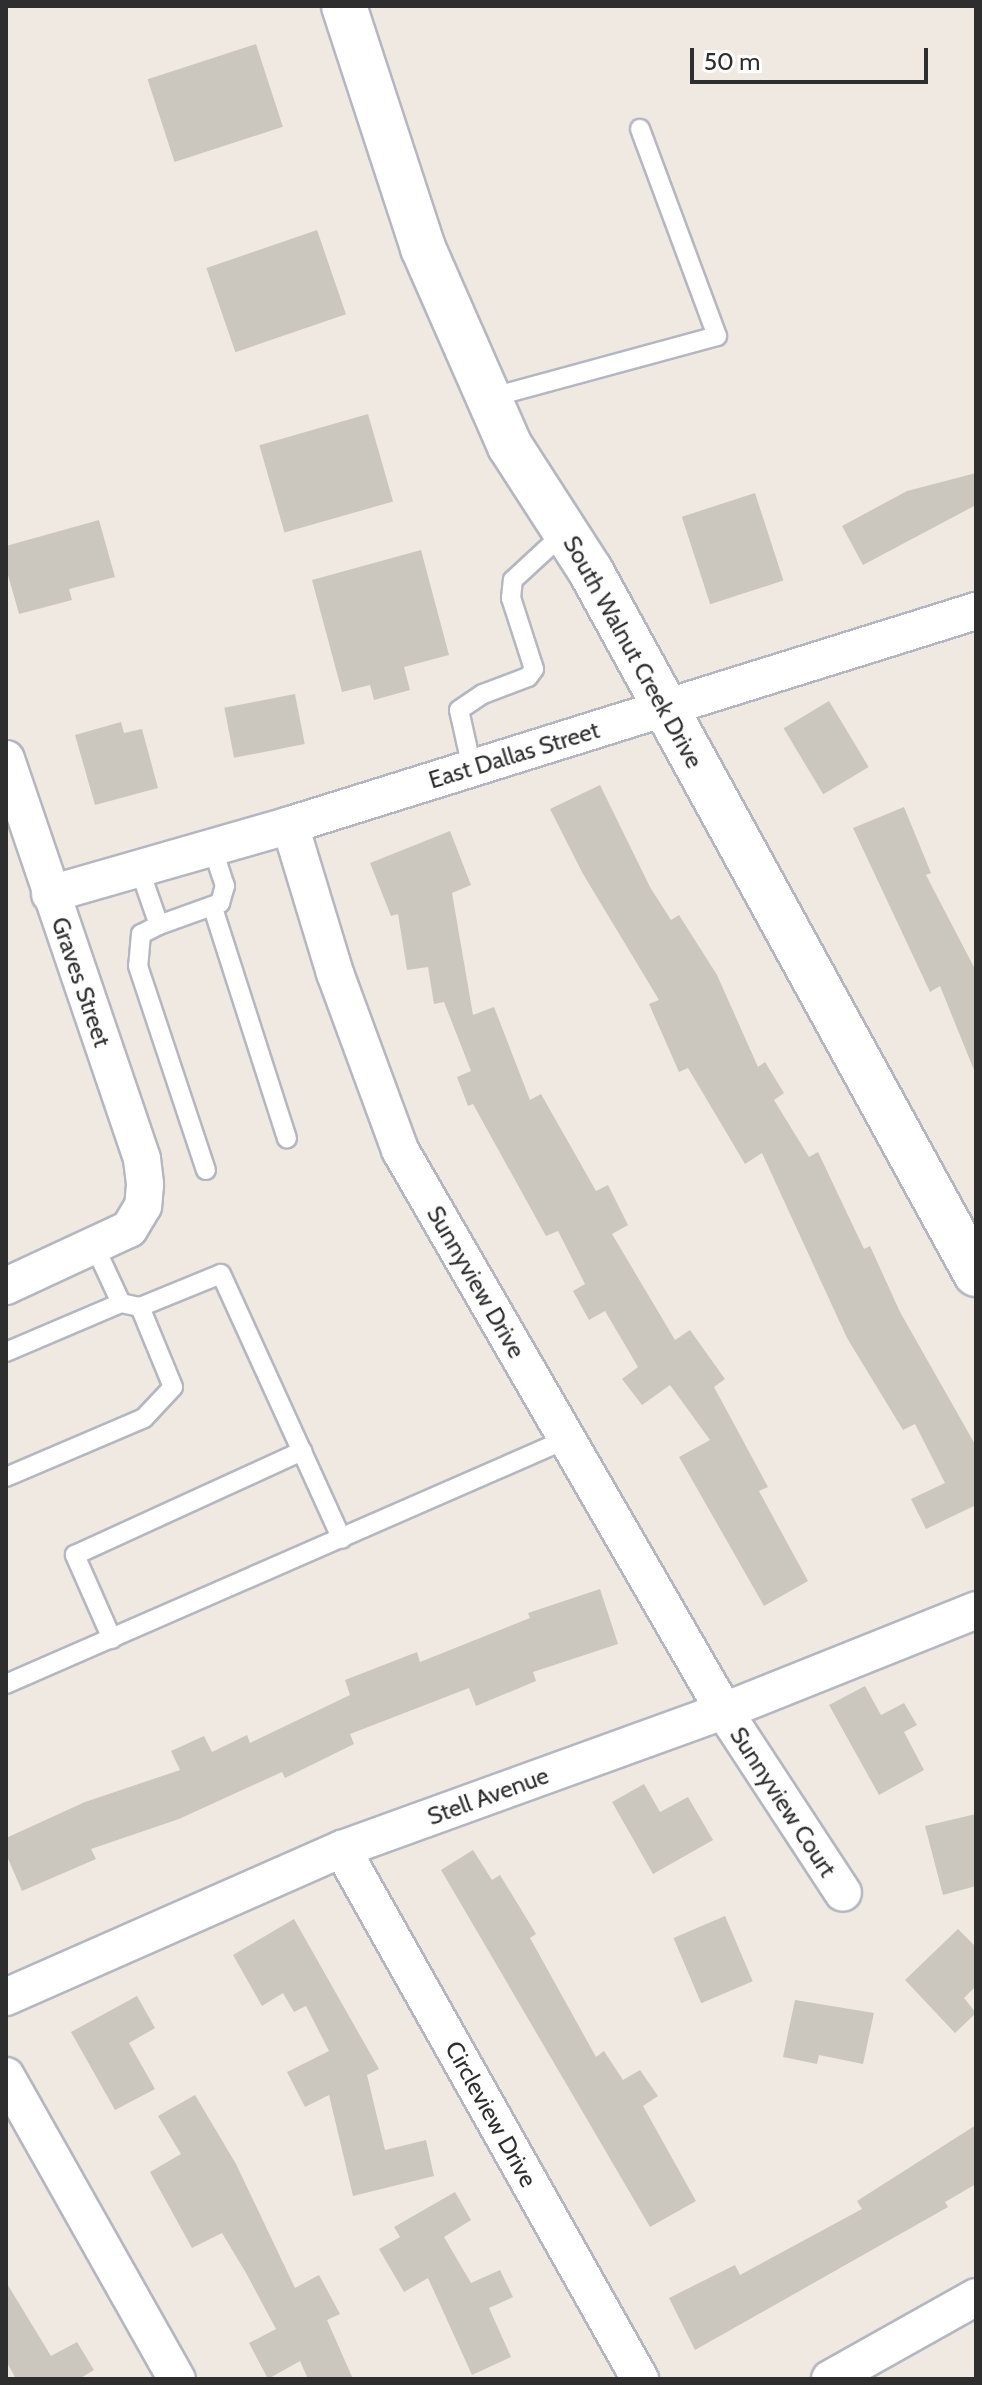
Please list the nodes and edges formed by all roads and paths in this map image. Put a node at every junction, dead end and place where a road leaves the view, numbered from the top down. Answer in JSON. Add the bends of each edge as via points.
{"nodes":[{"id":1,"x":344,"y":6,"type":"edge"},
{"id":2,"x":640,"y":129,"type":"dead end"},
{"id":3,"x":489,"y":398,"type":"junction"},
{"id":4,"x":565,"y":532,"type":"junction"},
{"id":5,"x":976,"y":611,"type":"edge"},
{"id":6,"x":664,"y":708,"type":"junction"},
{"id":7,"x":6,"y":759,"type":"edge"},
{"id":8,"x":472,"y":768,"type":"junction"},
{"id":9,"x":290,"y":825,"type":"junction"},
{"id":10,"x":212,"y":847,"type":"junction"},
{"id":11,"x":139,"y":868,"type":"junction"},
{"id":12,"x":50,"y":894,"type":"junction"},
{"id":13,"x":213,"y":908,"type":"junction"},
{"id":14,"x":159,"y":925,"type":"junction"},
{"id":15,"x":287,"y":1138,"type":"dead end"},
{"id":16,"x":206,"y":1170,"type":"dead end"},
{"id":17,"x":95,"y":1247,"type":"junction"},
{"id":18,"x":976,"y":1274,"type":"edge"},
{"id":19,"x":6,"y":1286,"type":"edge"},
{"id":20,"x":121,"y":1303,"type":"junction"},
{"id":21,"x":140,"y":1307,"type":"junction"},
{"id":22,"x":6,"y":1352,"type":"edge"},
{"id":23,"x":567,"y":1439,"type":"junction"},
{"id":24,"x":302,"y":1451,"type":"junction"},
{"id":25,"x":6,"y":1477,"type":"edge"},
{"id":26,"x":342,"y":1539,"type":"junction"},
{"id":27,"x":976,"y":1610,"type":"edge"},
{"id":28,"x":112,"y":1639,"type":"junction"},
{"id":29,"x":6,"y":1684,"type":"edge"},
{"id":30,"x":724,"y":1711,"type":"junction"},
{"id":31,"x":342,"y":1849,"type":"junction"},
{"id":32,"x":843,"y":1893,"type":"dead end"},
{"id":33,"x":6,"y":1997,"type":"edge"},
{"id":34,"x":6,"y":2076,"type":"edge"},
{"id":35,"x":976,"y":2297,"type":"edge"},
{"id":36,"x":177,"y":2379,"type":"edge"},
{"id":37,"x":640,"y":2379,"type":"edge"},
{"id":38,"x":830,"y":2379,"type":"edge"}],
"edges":[{"from":1,"to":3,"type":"street","name":"South Walnut Creek Drive","via":[[423,248]]},
{"from":2,"to":3,"type":"lane","via":[[717,336]]},
{"from":3,"to":4,"type":"street","name":"South Walnut Creek Drive","via":[[510,446]]},
{"from":4,"to":6,"type":"street","name":"South Walnut Creek Drive"},
{"from":4,"to":8,"type":"lane","via":[[513,580],[511,598],[534,669],[528,677],[483,694],[459,710]]},
{"from":5,"to":6,"type":"street","name":"East Dallas Street"},
{"from":6,"to":8,"type":"street","name":"East Dallas Street"},
{"from":6,"to":18,"type":"street","name":"South Walnut Creek Drive"},
{"from":7,"to":12,"type":"street","name":"Graves Street"},
{"from":8,"to":9,"type":"street","name":"East Dallas Street"},
{"from":9,"to":10,"type":"street","name":"East Dallas Street"},
{"from":9,"to":23,"type":"street","name":"Sunnyview Drive","via":[[335,973],[400,1150]]},
{"from":10,"to":11,"type":"street","name":"East Dallas Street"},
{"from":10,"to":13,"type":"lane","via":[[225,886],[225,895]]},
{"from":11,"to":12,"type":"street","name":"East Dallas Street"},
{"from":11,"to":14,"type":"lane"},
{"from":12,"to":17,"type":"street","name":"Graves Street","via":[[142,1159],[143,1206],[129,1229]]},
{"from":13,"to":14,"type":"lane"},
{"from":13,"to":15,"type":"lane"},
{"from":14,"to":16,"type":"lane","via":[[141,934],[138,966]]},
{"from":17,"to":19,"type":"street"},
{"from":17,"to":20,"type":"lane"},
{"from":20,"to":21,"type":"lane"},
{"from":20,"to":22,"type":"lane"},
{"from":21,"to":24,"type":"lane","via":[[221,1274]]},
{"from":21,"to":25,"type":"lane","via":[[173,1387],[144,1418]]},
{"from":23,"to":26,"type":"lane"},
{"from":23,"to":30,"type":"street","name":"Sunnyview Drive"},
{"from":24,"to":26,"type":"lane"},
{"from":24,"to":28,"type":"lane","via":[[75,1555]]},
{"from":26,"to":28,"type":"lane"},
{"from":27,"to":30,"type":"street","name":"Stell Avenue"},
{"from":28,"to":29,"type":"lane"},
{"from":30,"to":31,"type":"street","name":"Stell Avenue"},
{"from":30,"to":32,"type":"street","name":"Sunnyview Court"},
{"from":31,"to":33,"type":"street","name":"Stell Avenue"},
{"from":31,"to":37,"type":"street","name":"Circleview Drive"},
{"from":34,"to":36,"type":"street"},
{"from":35,"to":38,"type":"street"}]}
